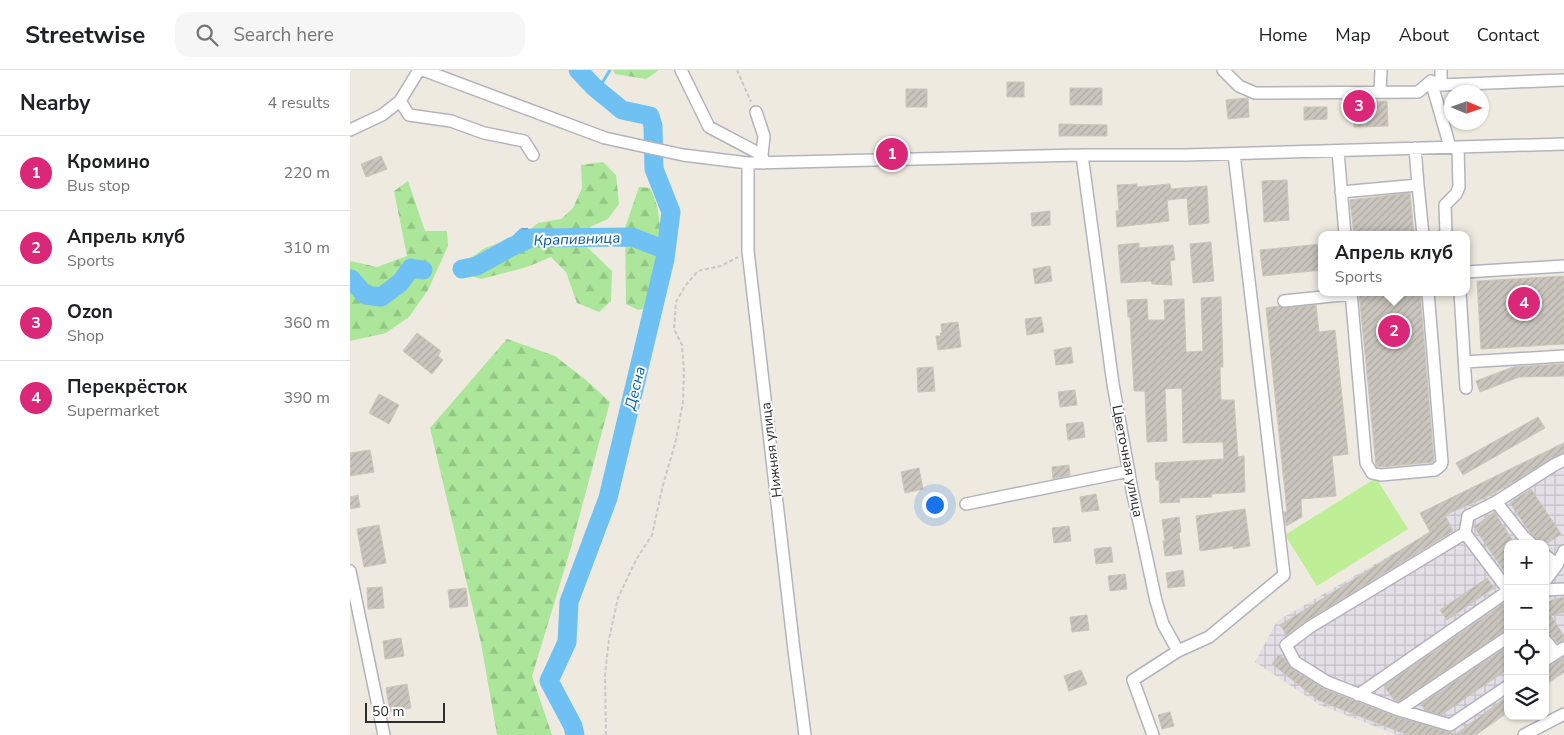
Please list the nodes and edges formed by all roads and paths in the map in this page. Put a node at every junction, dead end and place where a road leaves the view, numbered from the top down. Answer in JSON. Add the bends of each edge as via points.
{"nodes":[{"id":1,"x":419,"y":70,"type":"edge"},
{"id":2,"x":423,"y":70,"type":"edge"},
{"id":3,"x":681,"y":70,"type":"edge"},
{"id":4,"x":737,"y":70,"type":"edge"},
{"id":5,"x":1222,"y":70,"type":"edge"},
{"id":6,"x":1381,"y":70,"type":"edge"},
{"id":7,"x":1442,"y":70,"type":"edge"},
{"id":8,"x":1564,"y":80,"type":"edge"},
{"id":9,"x":1436,"y":83,"type":"junction"},
{"id":10,"x":1380,"y":92,"type":"junction"},
{"id":11,"x":400,"y":101,"type":"junction"},
{"id":12,"x":756,"y":112,"type":"joint"},
{"id":13,"x":350,"y":130,"type":"edge"},
{"id":14,"x":1564,"y":144,"type":"edge"},
{"id":15,"x":1454,"y":147,"type":"junction"},
{"id":16,"x":1415,"y":148,"type":"junction"},
{"id":17,"x":1338,"y":151,"type":"junction"},
{"id":18,"x":1234,"y":154,"type":"junction"},
{"id":19,"x":533,"y":155,"type":"dead end"},
{"id":20,"x":1082,"y":155,"type":"junction"},
{"id":21,"x":763,"y":159,"type":"junction"},
{"id":22,"x":748,"y":163,"type":"junction"},
{"id":23,"x":1418,"y":185,"type":"junction"},
{"id":24,"x":1342,"y":192,"type":"junction"},
{"id":25,"x":1345,"y":231,"type":"edge"},
{"id":26,"x":1423,"y":231,"type":"edge"},
{"id":27,"x":1446,"y":231,"type":"edge"},
{"id":28,"x":748,"y":251,"type":"junction"},
{"id":29,"x":1564,"y":266,"type":"edge"},
{"id":30,"x":1470,"y":272,"type":"edge"},
{"id":31,"x":1326,"y":296,"type":"edge"},
{"id":32,"x":1351,"y":296,"type":"edge"},
{"id":33,"x":1428,"y":296,"type":"edge"},
{"id":34,"x":1460,"y":296,"type":"edge"},
{"id":35,"x":1284,"y":301,"type":"dead end"},
{"id":36,"x":1564,"y":356,"type":"edge"},
{"id":37,"x":1465,"y":362,"type":"junction"},
{"id":38,"x":1466,"y":388,"type":"dead end"},
{"id":39,"x":1559,"y":462,"type":"edge"},
{"id":40,"x":1129,"y":471,"type":"junction"},
{"id":41,"x":1564,"y":472,"type":"edge"},
{"id":42,"x":1496,"y":502,"type":"junction"},
{"id":43,"x":966,"y":504,"type":"dead end"},
{"id":44,"x":1465,"y":533,"type":"junction"},
{"id":45,"x":1528,"y":540,"type":"edge"},
{"id":46,"x":1564,"y":551,"type":"edge"},
{"id":47,"x":1549,"y":558,"type":"edge"},
{"id":48,"x":1557,"y":565,"type":"junction"},
{"id":49,"x":350,"y":571,"type":"edge"},
{"id":50,"x":1549,"y":576,"type":"edge"},
{"id":51,"x":1504,"y":585,"type":"edge"},
{"id":52,"x":1564,"y":589,"type":"edge"},
{"id":53,"x":1549,"y":590,"type":"edge"},
{"id":54,"x":1504,"y":593,"type":"edge"},
{"id":55,"x":1504,"y":640,"type":"edge"},
{"id":56,"x":1549,"y":643,"type":"edge"},
{"id":57,"x":1178,"y":651,"type":"junction"},
{"id":58,"x":1560,"y":651,"type":"edge"},
{"id":59,"x":1549,"y":658,"type":"edge"},
{"id":60,"x":1504,"y":689,"type":"edge"},
{"id":61,"x":1358,"y":695,"type":"junction"},
{"id":62,"x":1399,"y":710,"type":"junction"},
{"id":63,"x":1564,"y":714,"type":"edge"},
{"id":64,"x":384,"y":735,"type":"edge"},
{"id":65,"x":606,"y":735,"type":"edge"},
{"id":66,"x":805,"y":735,"type":"edge"},
{"id":67,"x":1153,"y":735,"type":"edge"},
{"id":68,"x":1524,"y":735,"type":"edge"}],
"edges":[{"from":1,"to":11,"type":"street"},
{"from":2,"to":22,"type":"street","via":[[605,138],[683,155]]},
{"from":3,"to":21,"type":"street","via":[[709,127]]},
{"from":4,"to":12,"type":"path"},
{"from":5,"to":10,"type":"street","via":[[1239,86],[1255,93]]},
{"from":6,"to":10,"type":"street"},
{"from":7,"to":9,"type":"street"},
{"from":8,"to":9,"type":"street"},
{"from":9,"to":10,"type":"street","via":[[1418,92]]},
{"from":9,"to":15,"type":"street"},
{"from":11,"to":13,"type":"street","via":[[382,115]]},
{"from":11,"to":19,"type":"street","via":[[409,115],[451,121],[484,133],[524,141]]},
{"from":12,"to":21,"type":"street","via":[[764,136]]},
{"from":14,"to":15,"type":"street"},
{"from":15,"to":16,"type":"street"},
{"from":15,"to":27,"type":"street","via":[[1459,187],[1445,205]]},
{"from":16,"to":17,"type":"street"},
{"from":16,"to":23,"type":"street"},
{"from":17,"to":18,"type":"street"},
{"from":17,"to":24,"type":"street"},
{"from":18,"to":20,"type":"street"},
{"from":18,"to":57,"type":"street","via":[[1284,575],[1209,637]]},
{"from":20,"to":21,"type":"street"},
{"from":20,"to":40,"type":"street","name":"Цветочная улица","via":[[1113,384]]},
{"from":21,"to":22,"type":"street"},
{"from":22,"to":28,"type":"street","name":"Нижняя улица"},
{"from":23,"to":24,"type":"street"},
{"from":23,"to":26,"type":"street"},
{"from":24,"to":25,"type":"street"},
{"from":28,"to":65,"type":"path","via":[[721,266],[698,271],[676,302],[674,328],[682,345],[683,402],[652,535],[618,598],[605,675]]},
{"from":28,"to":66,"type":"street","name":"Нижняя улица"},
{"from":29,"to":30,"type":"street"},
{"from":31,"to":35,"type":"street"},
{"from":32,"to":33,"type":"street","via":[[1366,463],[1369,470],[1381,475],[1435,470],[1442,462]]},
{"from":34,"to":37,"type":"street"},
{"from":36,"to":37,"type":"street"},
{"from":37,"to":38,"type":"street"},
{"from":39,"to":41,"type":"street"},
{"from":39,"to":42,"type":"street"},
{"from":40,"to":43,"type":"street"},
{"from":40,"to":57,"type":"street","name":"Цветочная улица","via":[[1156,600],[1163,624]]},
{"from":42,"to":44,"type":"street","via":[[1468,516]]},
{"from":42,"to":45,"type":"street"},
{"from":44,"to":51,"type":"street"},
{"from":44,"to":61,"type":"street","via":[[1310,627],[1286,645],[1295,662],[1327,682]]},
{"from":46,"to":48,"type":"street"},
{"from":47,"to":48,"type":"street"},
{"from":48,"to":50,"type":"street"},
{"from":49,"to":64,"type":"street"},
{"from":52,"to":53,"type":"street"},
{"from":54,"to":61,"type":"street"},
{"from":55,"to":62,"type":"street"},
{"from":56,"to":58,"type":"street"},
{"from":57,"to":67,"type":"street","via":[[1133,680]]},
{"from":58,"to":59,"type":"street"},
{"from":60,"to":62,"type":"street","via":[[1450,725]]},
{"from":61,"to":62,"type":"street"},
{"from":63,"to":68,"type":"street"}]}
